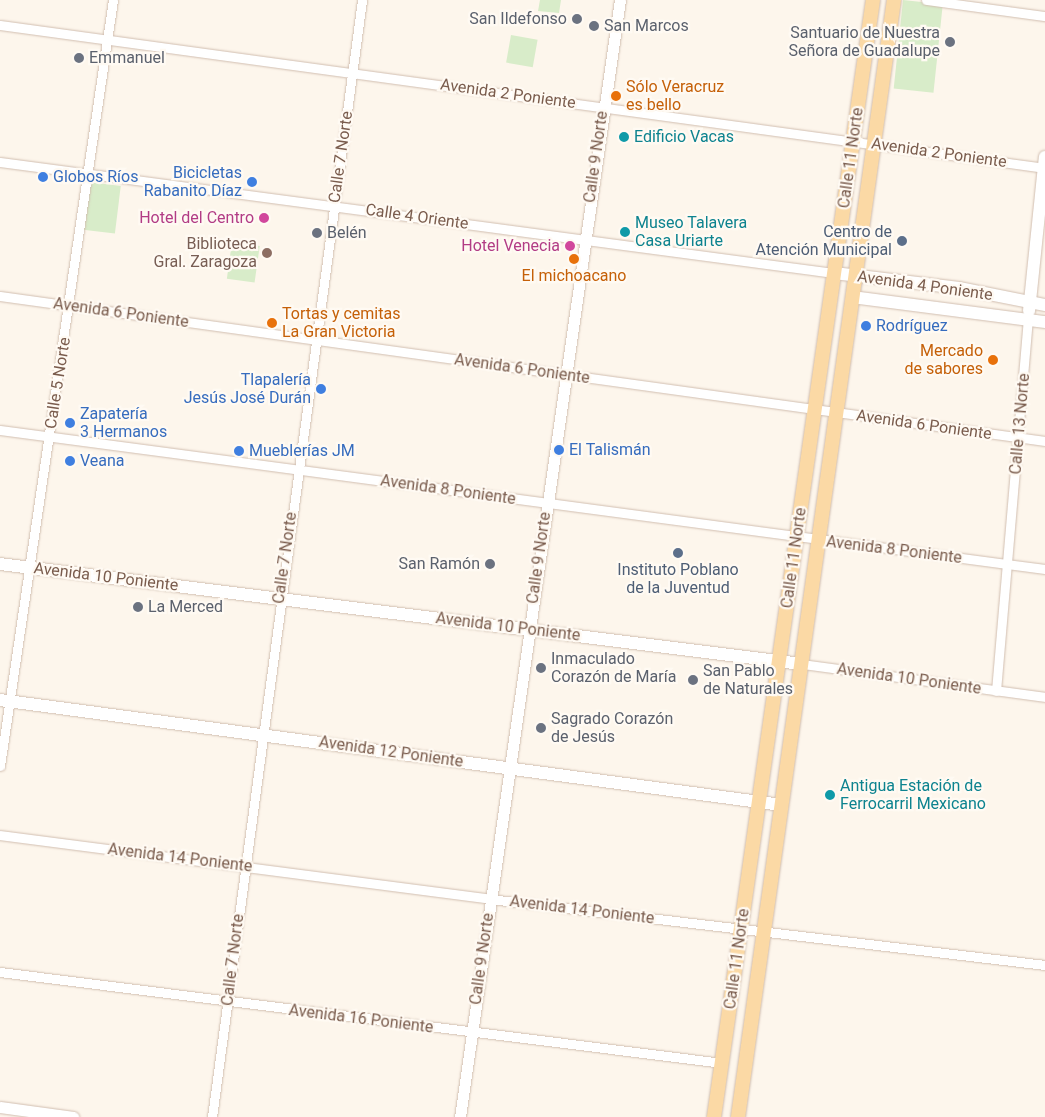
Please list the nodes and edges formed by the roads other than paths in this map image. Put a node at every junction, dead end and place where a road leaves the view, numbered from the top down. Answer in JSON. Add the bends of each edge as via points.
{"nodes":[{"id":1,"x":113,"y":0,"type":"edge"},
{"id":2,"x":362,"y":0,"type":"edge"},
{"id":3,"x":620,"y":0,"type":"edge"},
{"id":4,"x":873,"y":0,"type":"edge"},
{"id":5,"x":894,"y":0,"type":"edge"},
{"id":6,"x":926,"y":0,"type":"edge"},
{"id":7,"x":1045,"y":16,"type":"edge"},
{"id":8,"x":0,"y":25,"type":"edge"},
{"id":9,"x":108,"y":40,"type":"junction"},
{"id":10,"x":352,"y":73,"type":"junction"},
{"id":11,"x":603,"y":108,"type":"junction"},
{"id":12,"x":853,"y":142,"type":"junction"},
{"id":13,"x":874,"y":145,"type":"junction"},
{"id":14,"x":0,"y":162,"type":"edge"},
{"id":15,"x":1045,"y":164,"type":"edge"},
{"id":16,"x":89,"y":175,"type":"junction"},
{"id":17,"x":334,"y":206,"type":"junction"},
{"id":18,"x":584,"y":239,"type":"junction"},
{"id":19,"x":834,"y":273,"type":"junction"},
{"id":20,"x":854,"y":276,"type":"junction"},
{"id":21,"x":927,"y":285,"type":"junction"},
{"id":22,"x":0,"y":296,"type":"edge"},
{"id":23,"x":852,"y":297,"type":"junction"},
{"id":24,"x":1030,"y":303,"type":"junction"},
{"id":25,"x":901,"y":304,"type":"junction"},
{"id":26,"x":1045,"y":305,"type":"edge"},
{"id":27,"x":69,"y":306,"type":"junction"},
{"id":28,"x":1028,"y":319,"type":"junction"},
{"id":29,"x":1045,"y":322,"type":"edge"},
{"id":30,"x":315,"y":340,"type":"junction"},
{"id":31,"x":565,"y":375,"type":"junction"},
{"id":32,"x":815,"y":410,"type":"junction"},
{"id":33,"x":838,"y":413,"type":"junction"},
{"id":34,"x":0,"y":430,"type":"edge"},
{"id":35,"x":50,"y":437,"type":"junction"},
{"id":36,"x":1019,"y":437,"type":"junction"},
{"id":37,"x":1045,"y":441,"type":"edge"},
{"id":38,"x":297,"y":470,"type":"junction"},
{"id":39,"x":546,"y":504,"type":"junction"},
{"id":40,"x":796,"y":538,"type":"junction"},
{"id":41,"x":820,"y":541,"type":"junction"},
{"id":42,"x":0,"y":564,"type":"edge"},
{"id":43,"x":1008,"y":564,"type":"junction"},
{"id":44,"x":30,"y":568,"type":"junction"},
{"id":45,"x":1045,"y":569,"type":"edge"},
{"id":46,"x":280,"y":598,"type":"junction"},
{"id":47,"x":528,"y":630,"type":"junction"},
{"id":48,"x":779,"y":662,"type":"junction"},
{"id":49,"x":802,"y":664,"type":"junction"},
{"id":50,"x":996,"y":691,"type":"junction"},
{"id":51,"x":1045,"y":697,"type":"edge"},
{"id":52,"x":5,"y":700,"type":"edge"},
{"id":53,"x":261,"y":734,"type":"junction"},
{"id":54,"x":0,"y":766,"type":"edge"},
{"id":55,"x":509,"y":768,"type":"junction"},
{"id":56,"x":759,"y":802,"type":"junction"},
{"id":57,"x":782,"y":805,"type":"junction"},
{"id":58,"x":0,"y":835,"type":"edge"},
{"id":59,"x":244,"y":866,"type":"junction"},
{"id":60,"x":490,"y":899,"type":"junction"},
{"id":61,"x":741,"y":928,"type":"junction"},
{"id":62,"x":764,"y":930,"type":"junction"},
{"id":63,"x":1045,"y":965,"type":"edge"},
{"id":64,"x":0,"y":972,"type":"edge"},
{"id":65,"x":228,"y":1002,"type":"junction"},
{"id":66,"x":471,"y":1032,"type":"junction"},
{"id":67,"x":722,"y":1063,"type":"junction"},
{"id":68,"x":0,"y":1107,"type":"edge"},
{"id":69,"x":73,"y":1117,"type":"edge"},
{"id":70,"x":212,"y":1117,"type":"edge"},
{"id":71,"x":460,"y":1117,"type":"edge"},
{"id":72,"x":714,"y":1117,"type":"edge"},
{"id":73,"x":738,"y":1117,"type":"edge"}],
"edges":[{"from":1,"to":9,"type":"street","name":"Calle 5 Norte"},
{"from":2,"to":10,"type":"street","name":"Calle 7 Norte"},
{"from":3,"to":11,"type":"street","name":"Calle 9 Norte"},
{"from":4,"to":12,"type":"main road","name":"Calle 11 Norte"},
{"from":5,"to":13,"type":"main road","name":"Calle 11 Norte"},
{"from":6,"to":7,"type":"street"},
{"from":8,"to":9,"type":"street","name":"Avenida 2 Poniente"},
{"from":9,"to":10,"type":"street","name":"Avenida 2 Poniente"},
{"from":9,"to":16,"type":"street","name":"Calle 5 Norte"},
{"from":10,"to":11,"type":"street","name":"Avenida 2 Poniente"},
{"from":10,"to":17,"type":"street","name":"Calle 7 Norte"},
{"from":11,"to":12,"type":"street","name":"Avenida 2 Poniente"},
{"from":11,"to":18,"type":"street","name":"Calle 9 Norte"},
{"from":12,"to":13,"type":"street","name":"Avenida 2 Poniente"},
{"from":12,"to":19,"type":"main road","name":"Calle 11 Norte"},
{"from":13,"to":15,"type":"street","name":"Avenida 2 Poniente"},
{"from":13,"to":20,"type":"main road","name":"Calle 11 Norte"},
{"from":14,"to":16,"type":"street","name":"Calle 4 Oriente"},
{"from":15,"to":24,"type":"main road","name":"Calle 13 Norte"},
{"from":16,"to":17,"type":"street","name":"Calle 4 Oriente"},
{"from":16,"to":27,"type":"street","name":"Calle 5 Norte"},
{"from":17,"to":18,"type":"street","name":"Calle 4 Oriente"},
{"from":17,"to":30,"type":"street","name":"Calle 7 Norte"},
{"from":18,"to":19,"type":"street","name":"Calle 4 Oriente"},
{"from":18,"to":31,"type":"street","name":"Calle 9 Norte"},
{"from":19,"to":20,"type":"main road","name":"Avenida 4 Poniente"},
{"from":19,"to":32,"type":"main road","name":"Calle 11 Norte"},
{"from":20,"to":21,"type":"main road","name":"Avenida 4 Poniente"},
{"from":20,"to":23,"type":"main road","name":"Calle 11 Norte"},
{"from":21,"to":24,"type":"main road","name":"Avenida 4 Poniente"},
{"from":21,"to":25,"type":"main road","via":[[906,290]]},
{"from":22,"to":27,"type":"street","name":"Avenida 6 Poniente"},
{"from":23,"to":25,"type":"main road","name":"Avenida 4 Poniente"},
{"from":23,"to":33,"type":"main road","name":"Calle 11 Norte"},
{"from":24,"to":26,"type":"main road","name":"Avenida 4 Poniente"},
{"from":24,"to":28,"type":"main road","name":"Calle 13 Norte"},
{"from":25,"to":28,"type":"main road","name":"Avenida 4 Poniente"},
{"from":27,"to":30,"type":"street","name":"Avenida 6 Poniente"},
{"from":27,"to":35,"type":"street","name":"Calle 5 Norte"},
{"from":28,"to":29,"type":"main road","name":"Avenida 4 Poniente"},
{"from":28,"to":36,"type":"street","name":"Calle 13 Norte"},
{"from":30,"to":31,"type":"street","name":"Avenida 6 Poniente"},
{"from":30,"to":38,"type":"street","name":"Calle 7 Norte"},
{"from":31,"to":32,"type":"street","name":"Avenida 6 Poniente"},
{"from":31,"to":39,"type":"street","name":"Calle 9 Norte"},
{"from":32,"to":33,"type":"street","name":"Avenida 6 Poniente"},
{"from":32,"to":40,"type":"main road","name":"Calle 11 Norte"},
{"from":33,"to":36,"type":"street","name":"Avenida 6 Poniente"},
{"from":33,"to":41,"type":"main road","name":"Calle 11 Norte"},
{"from":34,"to":35,"type":"street","name":"Avenida 8 Poniente"},
{"from":35,"to":38,"type":"street","name":"Avenida 8 Poniente"},
{"from":35,"to":44,"type":"street","name":"Calle 5 Norte"},
{"from":36,"to":37,"type":"street","name":"Avenida 6 Poniente"},
{"from":36,"to":43,"type":"street","name":"Calle 13 Norte"},
{"from":38,"to":39,"type":"street","name":"Avenida 8 Poniente"},
{"from":38,"to":46,"type":"street","name":"Calle 7 Norte"},
{"from":39,"to":40,"type":"street","name":"Avenida 8 Poniente"},
{"from":39,"to":47,"type":"street","name":"Calle 9 Norte"},
{"from":40,"to":41,"type":"street","name":"Avenida 8 Poniente"},
{"from":40,"to":48,"type":"main road","name":"Calle 11 Norte"},
{"from":41,"to":43,"type":"street","name":"Avenida 8 Poniente"},
{"from":41,"to":49,"type":"main road","name":"Calle 11 Norte"},
{"from":42,"to":44,"type":"main road","name":"Avenida 10 Poniente"},
{"from":43,"to":45,"type":"street","name":"Avenida 8 Poniente"},
{"from":43,"to":50,"type":"street","name":"Calle 13 Norte"},
{"from":44,"to":46,"type":"main road","name":"Avenida 10 Poniente"},
{"from":44,"to":52,"type":"street","name":"Calle 5 Norte"},
{"from":46,"to":47,"type":"main road","name":"Avenida 10 Poniente"},
{"from":46,"to":53,"type":"street","name":"Calle 7 Norte"},
{"from":47,"to":48,"type":"main road","name":"Avenida 10 Poniente"},
{"from":47,"to":55,"type":"street","name":"Calle 9 Norte"},
{"from":48,"to":49,"type":"main road","name":"Avenida 10 Poniente"},
{"from":48,"to":56,"type":"main road","name":"Calle 11 Norte"},
{"from":49,"to":50,"type":"street","name":"Avenida 10 Poniente"},
{"from":49,"to":57,"type":"main road","name":"Calle 11 Norte"},
{"from":50,"to":51,"type":"street","name":"Avenida 10 Poniente"},
{"from":52,"to":53,"type":"main road","name":"Avenida 12 Poniente"},
{"from":52,"to":54,"type":"street","name":"Calle 5 Norte"},
{"from":53,"to":55,"type":"main road","name":"Avenida 12 Poniente"},
{"from":53,"to":59,"type":"street","name":"Calle 7 Norte"},
{"from":55,"to":56,"type":"main road","name":"Avenida 12 Poniente"},
{"from":55,"to":60,"type":"street","name":"Calle 9 Norte"},
{"from":56,"to":57,"type":"main road","name":"Avenida 12 Poniente"},
{"from":56,"to":61,"type":"main road","name":"Calle 11 Norte"},
{"from":57,"to":62,"type":"main road","name":"Calle 11 Norte"},
{"from":58,"to":59,"type":"street","name":"Avenida 14 Poniente"},
{"from":59,"to":60,"type":"street","name":"Avenida 14 Poniente"},
{"from":59,"to":65,"type":"street","name":"Calle 7 Norte"},
{"from":60,"to":61,"type":"street","name":"Avenida 14 Poniente"},
{"from":60,"to":66,"type":"street","name":"Calle 9 Norte"},
{"from":61,"to":62,"type":"street","name":"Avenida 14 Poniente"},
{"from":61,"to":67,"type":"main road","name":"Calle 11 Norte"},
{"from":62,"to":63,"type":"street","name":"Avenida 14 Poniente"},
{"from":62,"to":73,"type":"main road","name":"Calle 11 Norte"},
{"from":64,"to":65,"type":"street","name":"Avenida 16 Poniente"},
{"from":65,"to":66,"type":"street","name":"Avenida 16 Poniente"},
{"from":65,"to":70,"type":"street","name":"Calle 7 Norte"},
{"from":66,"to":67,"type":"street","name":"Avenida 16 Poniente"},
{"from":66,"to":71,"type":"street","name":"Calle 9 Norte"},
{"from":67,"to":72,"type":"main road","name":"Calle 11 Norte"},
{"from":68,"to":69,"type":"street"}]}
